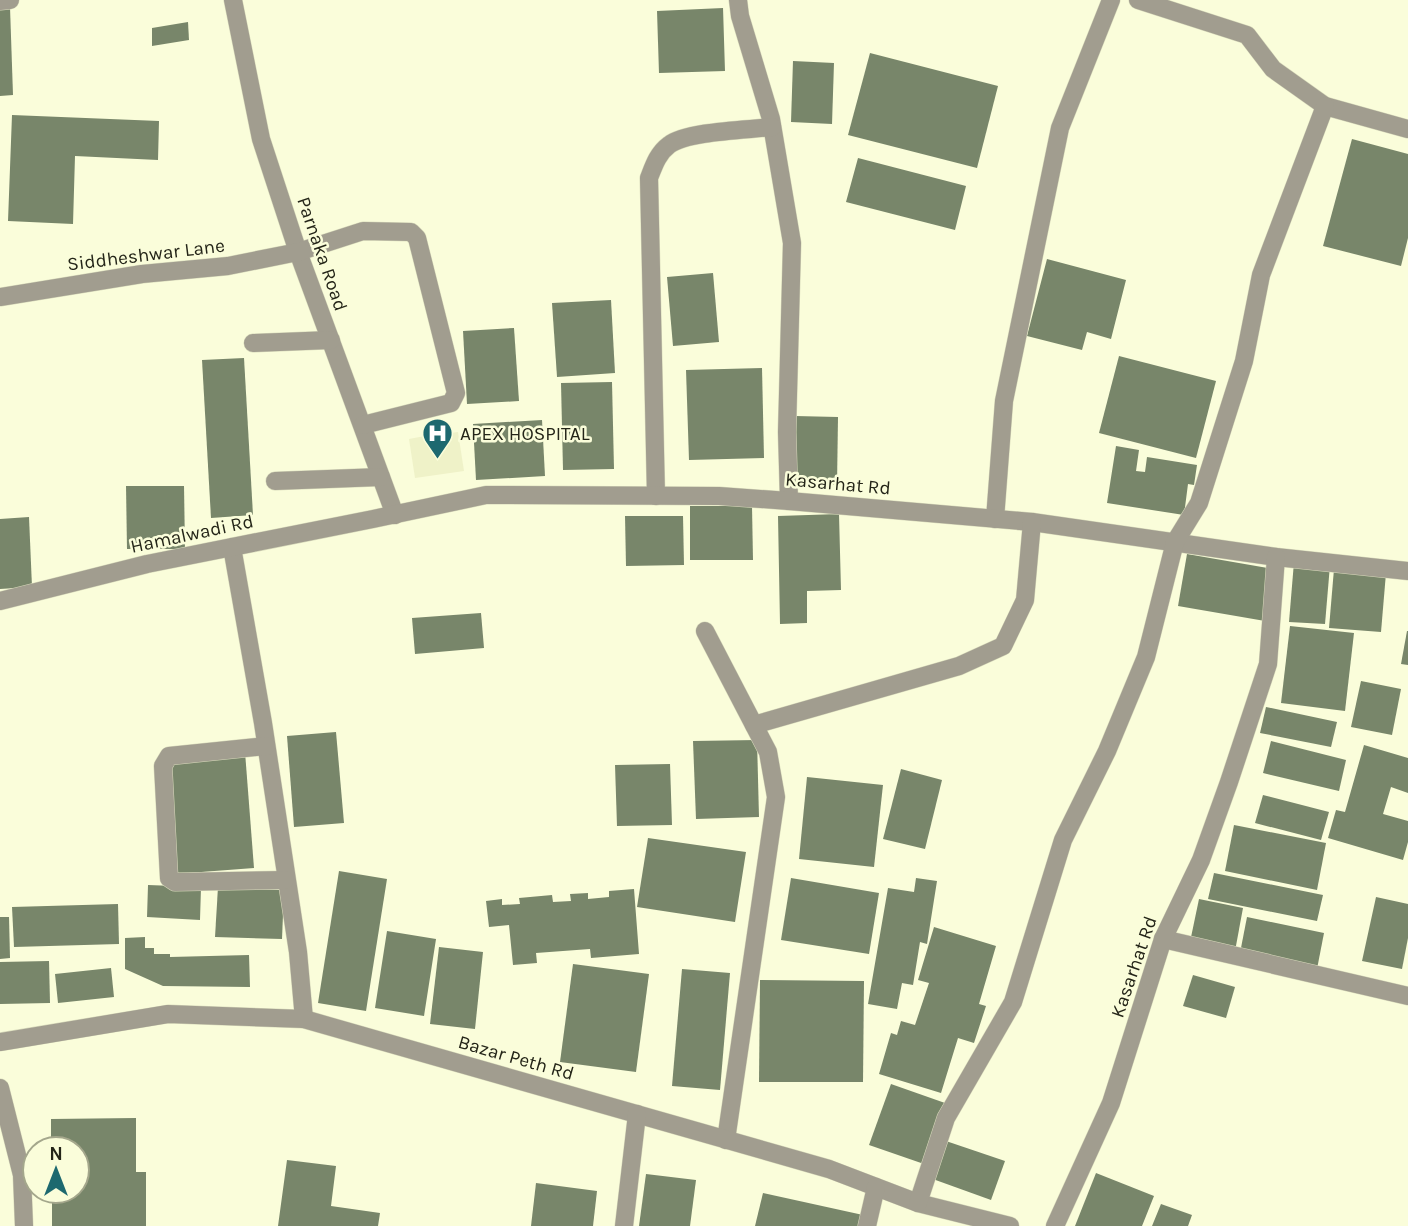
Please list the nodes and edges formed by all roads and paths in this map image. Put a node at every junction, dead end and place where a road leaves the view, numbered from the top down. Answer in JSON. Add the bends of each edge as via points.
{"nodes":[{"id":1,"x":10,"y":0,"type":"edge"},
{"id":2,"x":233,"y":0,"type":"edge"},
{"id":3,"x":738,"y":0,"type":"edge"},
{"id":4,"x":1111,"y":0,"type":"edge"},
{"id":5,"x":1138,"y":0,"type":"edge"},
{"id":6,"x":0,"y":1,"type":"edge"},
{"id":7,"x":1325,"y":106,"type":"junction"},
{"id":8,"x":772,"y":123,"type":"junction"},
{"id":9,"x":1408,"y":129,"type":"edge"},
{"id":10,"x":298,"y":252,"type":"junction"},
{"id":11,"x":0,"y":297,"type":"edge"},
{"id":12,"x":331,"y":340,"type":"junction"},
{"id":13,"x":253,"y":343,"type":"dead end"},
{"id":14,"x":363,"y":425,"type":"junction"},
{"id":15,"x":381,"y":477,"type":"junction"},
{"id":16,"x":275,"y":481,"type":"dead end"},
{"id":17,"x":656,"y":496,"type":"junction"},
{"id":18,"x":789,"y":501,"type":"junction"},
{"id":19,"x":395,"y":515,"type":"junction"},
{"id":20,"x":995,"y":519,"type":"junction"},
{"id":21,"x":1032,"y":522,"type":"junction"},
{"id":22,"x":1175,"y":542,"type":"junction"},
{"id":23,"x":232,"y":547,"type":"junction"},
{"id":24,"x":1276,"y":557,"type":"junction"},
{"id":25,"x":1408,"y":571,"type":"edge"},
{"id":26,"x":0,"y":601,"type":"edge"},
{"id":27,"x":705,"y":631,"type":"dead end"},
{"id":28,"x":754,"y":724,"type":"junction"},
{"id":29,"x":266,"y":746,"type":"junction"},
{"id":30,"x":285,"y":880,"type":"junction"},
{"id":31,"x":1163,"y":939,"type":"junction"},
{"id":32,"x":1408,"y":996,"type":"edge"},
{"id":33,"x":304,"y":1019,"type":"junction"},
{"id":34,"x":0,"y":1042,"type":"edge"},
{"id":35,"x":0,"y":1088,"type":"edge"},
{"id":36,"x":637,"y":1114,"type":"junction"},
{"id":37,"x":726,"y":1140,"type":"junction"},
{"id":38,"x":876,"y":1187,"type":"junction"},
{"id":39,"x":918,"y":1203,"type":"junction"},
{"id":40,"x":24,"y":1226,"type":"edge"},
{"id":41,"x":624,"y":1226,"type":"edge"},
{"id":42,"x":867,"y":1226,"type":"edge"},
{"id":43,"x":1010,"y":1226,"type":"edge"},
{"id":44,"x":1055,"y":1226,"type":"edge"}],
"edges":[{"from":1,"to":6,"type":"street"},
{"from":2,"to":10,"type":"street","name":"Parnaka Road","via":[[261,139]]},
{"from":3,"to":8,"type":"street"},
{"from":4,"to":20,"type":"street","via":[[1060,128],[1004,401]]},
{"from":5,"to":7,"type":"street","via":[[1247,35],[1273,69]]},
{"from":7,"to":9,"type":"street"},
{"from":7,"to":22,"type":"street","via":[[1261,275],[1244,361],[1199,503]]},
{"from":8,"to":17,"type":"street","via":[[684,137],[656,159],[649,178]]},
{"from":8,"to":18,"type":"street","via":[[792,243]]},
{"from":10,"to":11,"type":"street","name":"Siddheshwar Lane"},
{"from":10,"to":12,"type":"street","name":"Parnaka Road"},
{"from":10,"to":14,"type":"street","name":"Siddheshwar Lane","via":[[363,231],[411,232],[417,238],[456,393],[450,402]]},
{"from":12,"to":13,"type":"street"},
{"from":12,"to":14,"type":"street","name":"Parnaka Road"},
{"from":14,"to":15,"type":"street","name":"Parnaka Road"},
{"from":15,"to":16,"type":"street"},
{"from":15,"to":19,"type":"street","name":"Parnaka Road"},
{"from":17,"to":18,"type":"street","name":"Kasarhat Rd"},
{"from":17,"to":19,"type":"street","name":"Kasarhat Rd","via":[[486,495]]},
{"from":18,"to":20,"type":"street","name":"Kasarhat Rd"},
{"from":19,"to":23,"type":"street","name":"Hamalwadi Rd"},
{"from":20,"to":21,"type":"street","name":"Kasarhat Rd"},
{"from":21,"to":22,"type":"street","name":"Kasarhat Rd"},
{"from":21,"to":28,"type":"street","via":[[1025,600],[1003,646],[959,666]]},
{"from":22,"to":24,"type":"street","name":"Kasarhat Rd"},
{"from":22,"to":39,"type":"street","via":[[1146,657],[1063,841],[1013,1002],[946,1118]]},
{"from":23,"to":26,"type":"street","name":"Hamalwadi Rd"},
{"from":23,"to":29,"type":"street"},
{"from":24,"to":25,"type":"street","name":"Kasarhat Rd"},
{"from":24,"to":31,"type":"street","name":"Kasarhat Rd","via":[[1268,664],[1201,860]]},
{"from":27,"to":28,"type":"street"},
{"from":28,"to":37,"type":"street","via":[[768,752],[776,797]]},
{"from":29,"to":30,"type":"street"},
{"from":29,"to":30,"type":"street","via":[[169,756],[163,766],[169,878],[175,882]]},
{"from":30,"to":33,"type":"street"},
{"from":31,"to":32,"type":"street"},
{"from":31,"to":44,"type":"street","name":"Kasarhat Rd","via":[[1111,1103]]},
{"from":33,"to":34,"type":"street","name":"Bazar Peth Rd","via":[[168,1014]]},
{"from":33,"to":36,"type":"street","name":"Bazar Peth Rd"},
{"from":35,"to":40,"type":"street","via":[[22,1175]]},
{"from":36,"to":37,"type":"street","name":"Bazar Peth Rd"},
{"from":36,"to":41,"type":"street"},
{"from":37,"to":38,"type":"street","name":"Bazar Peth Rd"},
{"from":38,"to":39,"type":"street","name":"Bazar Peth Rd"},
{"from":38,"to":42,"type":"street"},
{"from":39,"to":43,"type":"street","name":"Bazar Peth Rd"}]}
